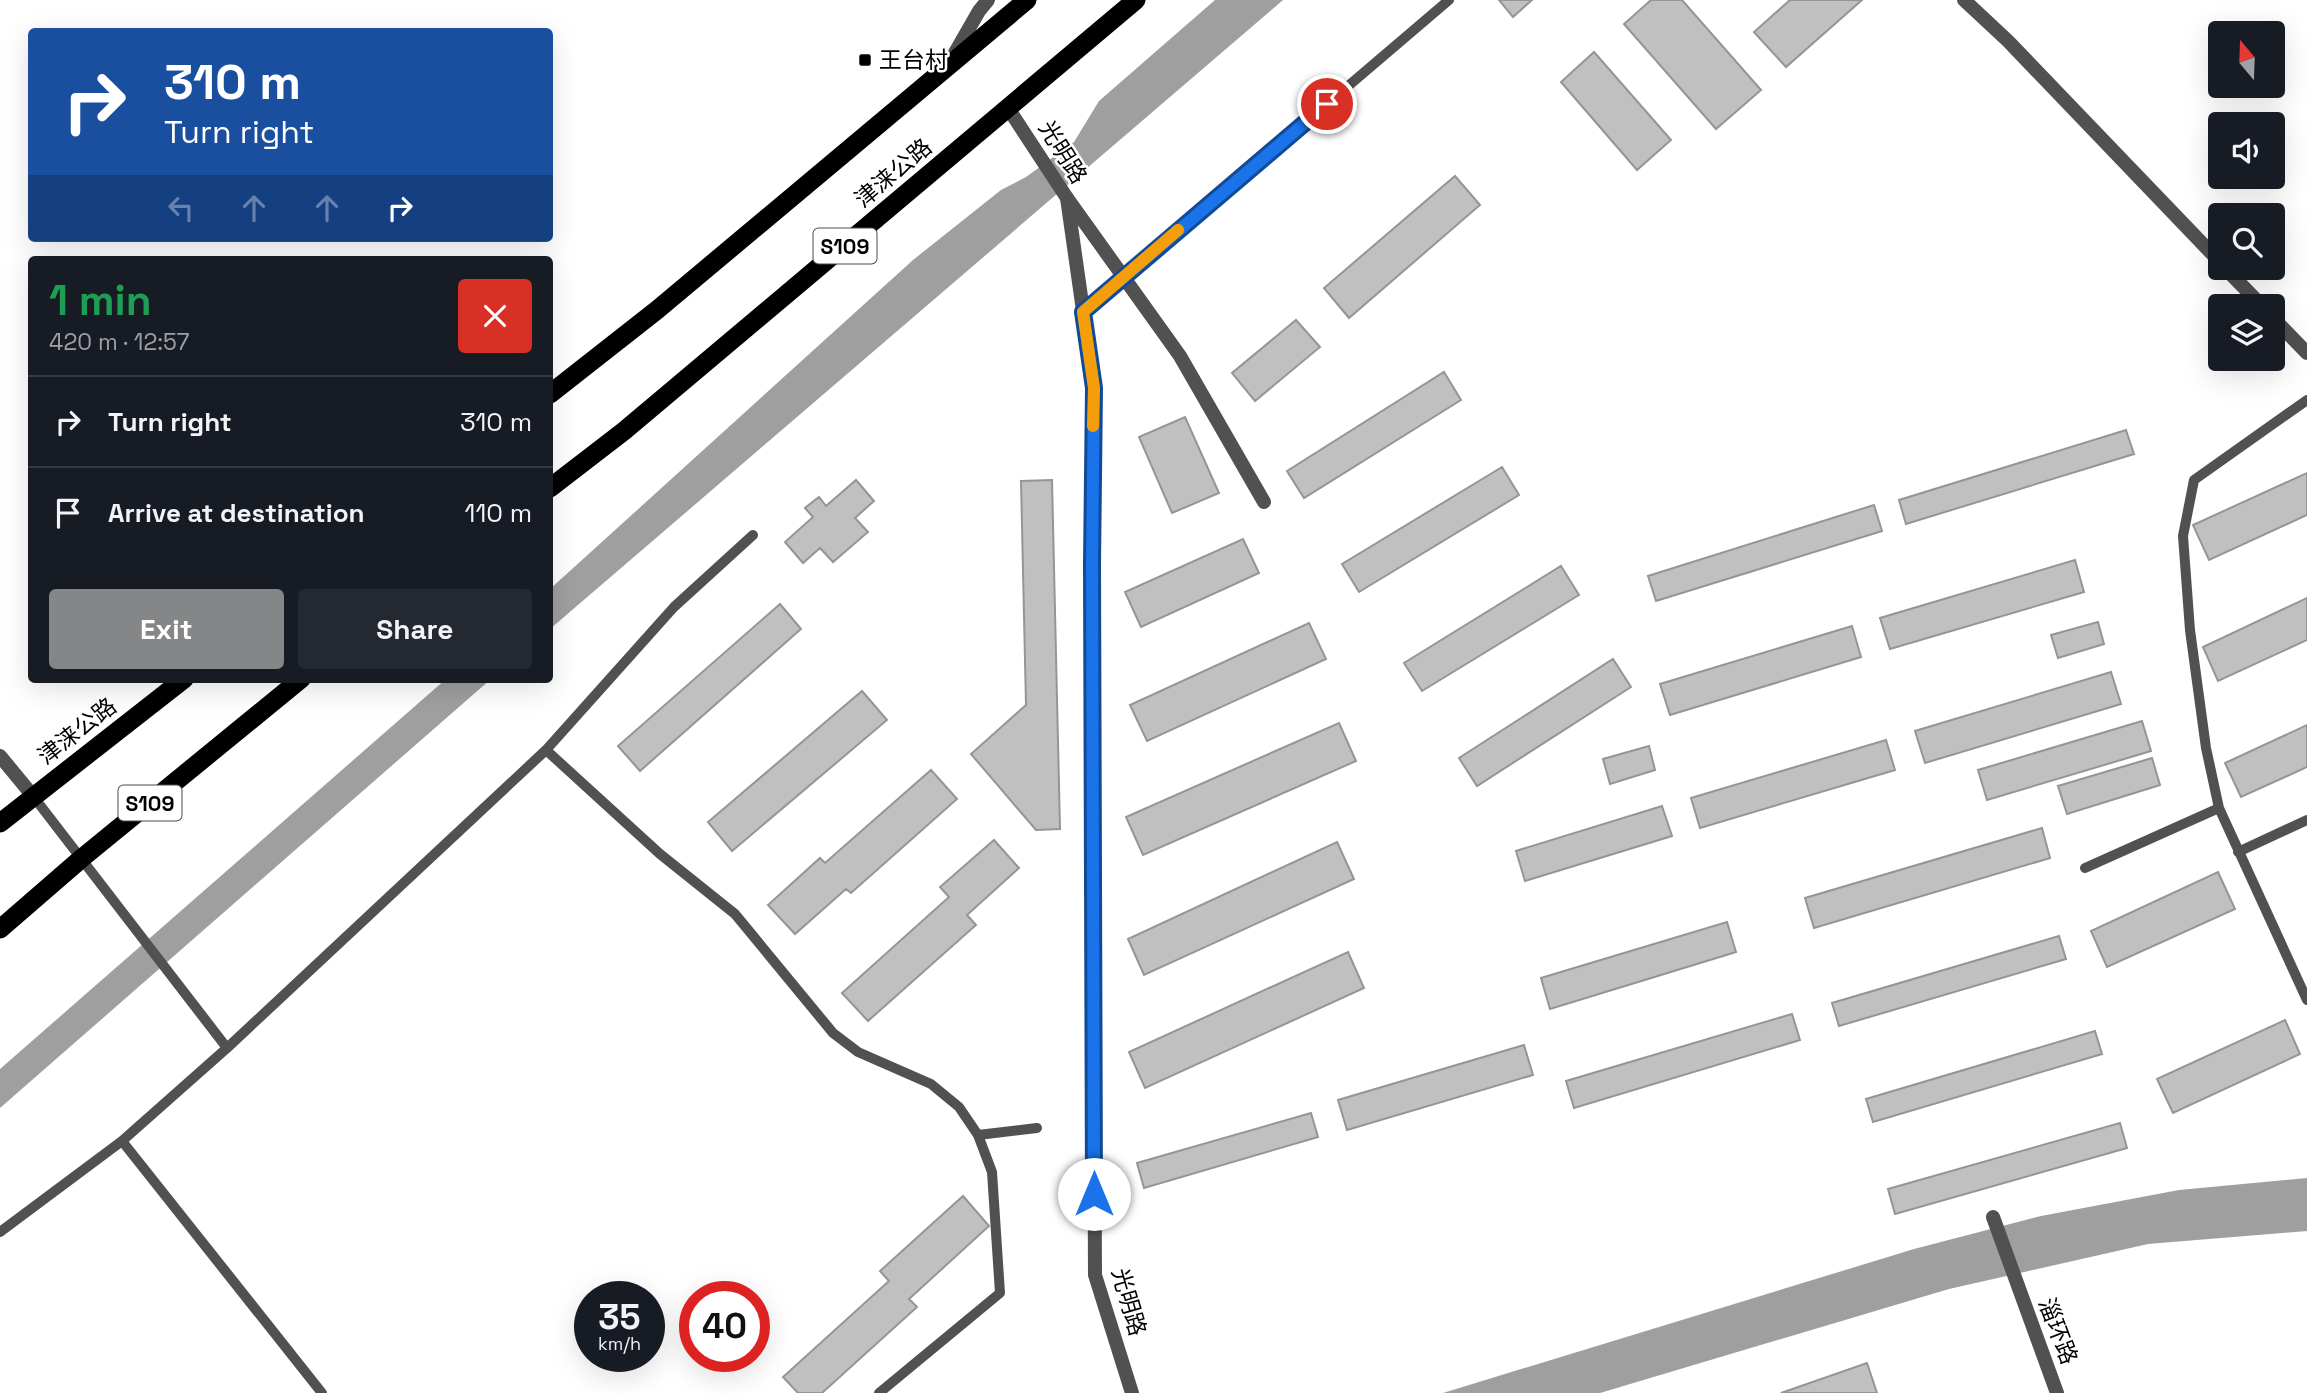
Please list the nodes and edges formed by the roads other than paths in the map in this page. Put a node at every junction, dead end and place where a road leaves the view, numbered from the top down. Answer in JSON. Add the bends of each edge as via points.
{"nodes":[{"id":1,"x":988,"y":0,"type":"edge"},
{"id":2,"x":1027,"y":0,"type":"edge"},
{"id":3,"x":1136,"y":0,"type":"edge"},
{"id":4,"x":1449,"y":0,"type":"edge"},
{"id":5,"x":1964,"y":0,"type":"edge"},
{"id":6,"x":947,"y":67,"type":"junction"},
{"id":7,"x":1008,"y":108,"type":"junction"},
{"id":8,"x":1067,"y":198,"type":"junction"},
{"id":9,"x":2208,"y":249,"type":"edge"},
{"id":10,"x":1124,"y":277,"type":"junction"},
{"id":11,"x":2237,"y":280,"type":"edge"},
{"id":12,"x":2250,"y":294,"type":"edge"},
{"id":13,"x":1083,"y":312,"type":"junction"},
{"id":14,"x":2285,"y":330,"type":"edge"},
{"id":15,"x":2307,"y":353,"type":"edge"},
{"id":16,"x":553,"y":392,"type":"edge"},
{"id":17,"x":2307,"y":400,"type":"edge"},
{"id":18,"x":553,"y":486,"type":"edge"},
{"id":19,"x":1264,"y":502,"type":"dead end"},
{"id":20,"x":753,"y":535,"type":"dead end"},
{"id":21,"x":179,"y":683,"type":"edge"},
{"id":22,"x":297,"y":683,"type":"edge"},
{"id":23,"x":546,"y":750,"type":"junction"},
{"id":24,"x":0,"y":756,"type":"edge"},
{"id":25,"x":33,"y":796,"type":"junction"},
{"id":26,"x":2219,"y":808,"type":"junction"},
{"id":27,"x":2307,"y":820,"type":"edge"},
{"id":28,"x":0,"y":823,"type":"edge"},
{"id":29,"x":2238,"y":852,"type":"junction"},
{"id":30,"x":82,"y":858,"type":"junction"},
{"id":31,"x":2085,"y":868,"type":"dead end"},
{"id":32,"x":0,"y":929,"type":"edge"},
{"id":33,"x":2307,"y":1000,"type":"edge"},
{"id":34,"x":227,"y":1048,"type":"junction"},
{"id":35,"x":1037,"y":1128,"type":"dead end"},
{"id":36,"x":978,"y":1135,"type":"junction"},
{"id":37,"x":122,"y":1141,"type":"junction"},
{"id":38,"x":1993,"y":1217,"type":"dead end"},
{"id":39,"x":0,"y":1232,"type":"edge"},
{"id":40,"x":322,"y":1393,"type":"edge"},
{"id":41,"x":878,"y":1393,"type":"edge"},
{"id":42,"x":1132,"y":1393,"type":"edge"},
{"id":43,"x":2057,"y":1393,"type":"edge"}],
"edges":[{"from":1,"to":6,"type":"street"},
{"from":2,"to":6,"type":"highway","name":"津涞公路"},
{"from":3,"to":7,"type":"highway","name":"津涞公路","number":"S109"},
{"from":4,"to":10,"type":"lane"},
{"from":5,"to":9,"type":"street"},
{"from":6,"to":16,"type":"highway","name":"津涞公路"},
{"from":7,"to":8,"type":"street","name":"光明路"},
{"from":7,"to":18,"type":"highway","name":"津涞公路","number":"S109"},
{"from":8,"to":10,"type":"street"},
{"from":8,"to":13,"type":"street","name":"光明路"},
{"from":10,"to":13,"type":"lane"},
{"from":10,"to":19,"type":"street","via":[[1180,356]]},
{"from":11,"to":12,"type":"street"},
{"from":13,"to":42,"type":"street","name":"光明路","via":[[1094,388],[1095,1275]]},
{"from":14,"to":15,"type":"street"},
{"from":17,"to":26,"type":"lane","via":[[2194,480],[2182,536],[2206,748]]},
{"from":20,"to":23,"type":"lane","via":[[674,607]]},
{"from":21,"to":25,"type":"highway","name":"津涞公路"},
{"from":22,"to":30,"type":"highway","number":"S109"},
{"from":23,"to":34,"type":"lane"},
{"from":23,"to":36,"type":"lane","via":[[735,914],[833,1033],[858,1052],[931,1084],[959,1107]]},
{"from":24,"to":25,"type":"street"},
{"from":25,"to":28,"type":"highway","name":"津涞公路"},
{"from":25,"to":30,"type":"lane"},
{"from":26,"to":29,"type":"lane"},
{"from":26,"to":31,"type":"lane"},
{"from":27,"to":29,"type":"lane"},
{"from":29,"to":33,"type":"lane"},
{"from":30,"to":32,"type":"highway","number":"S109"},
{"from":30,"to":34,"type":"lane"},
{"from":34,"to":37,"type":"lane"},
{"from":35,"to":36,"type":"lane"},
{"from":36,"to":41,"type":"lane","via":[[992,1172],[1000,1293]]},
{"from":37,"to":39,"type":"lane"},
{"from":37,"to":40,"type":"lane"},
{"from":38,"to":43,"type":"street","name":"淄环路"}]}
